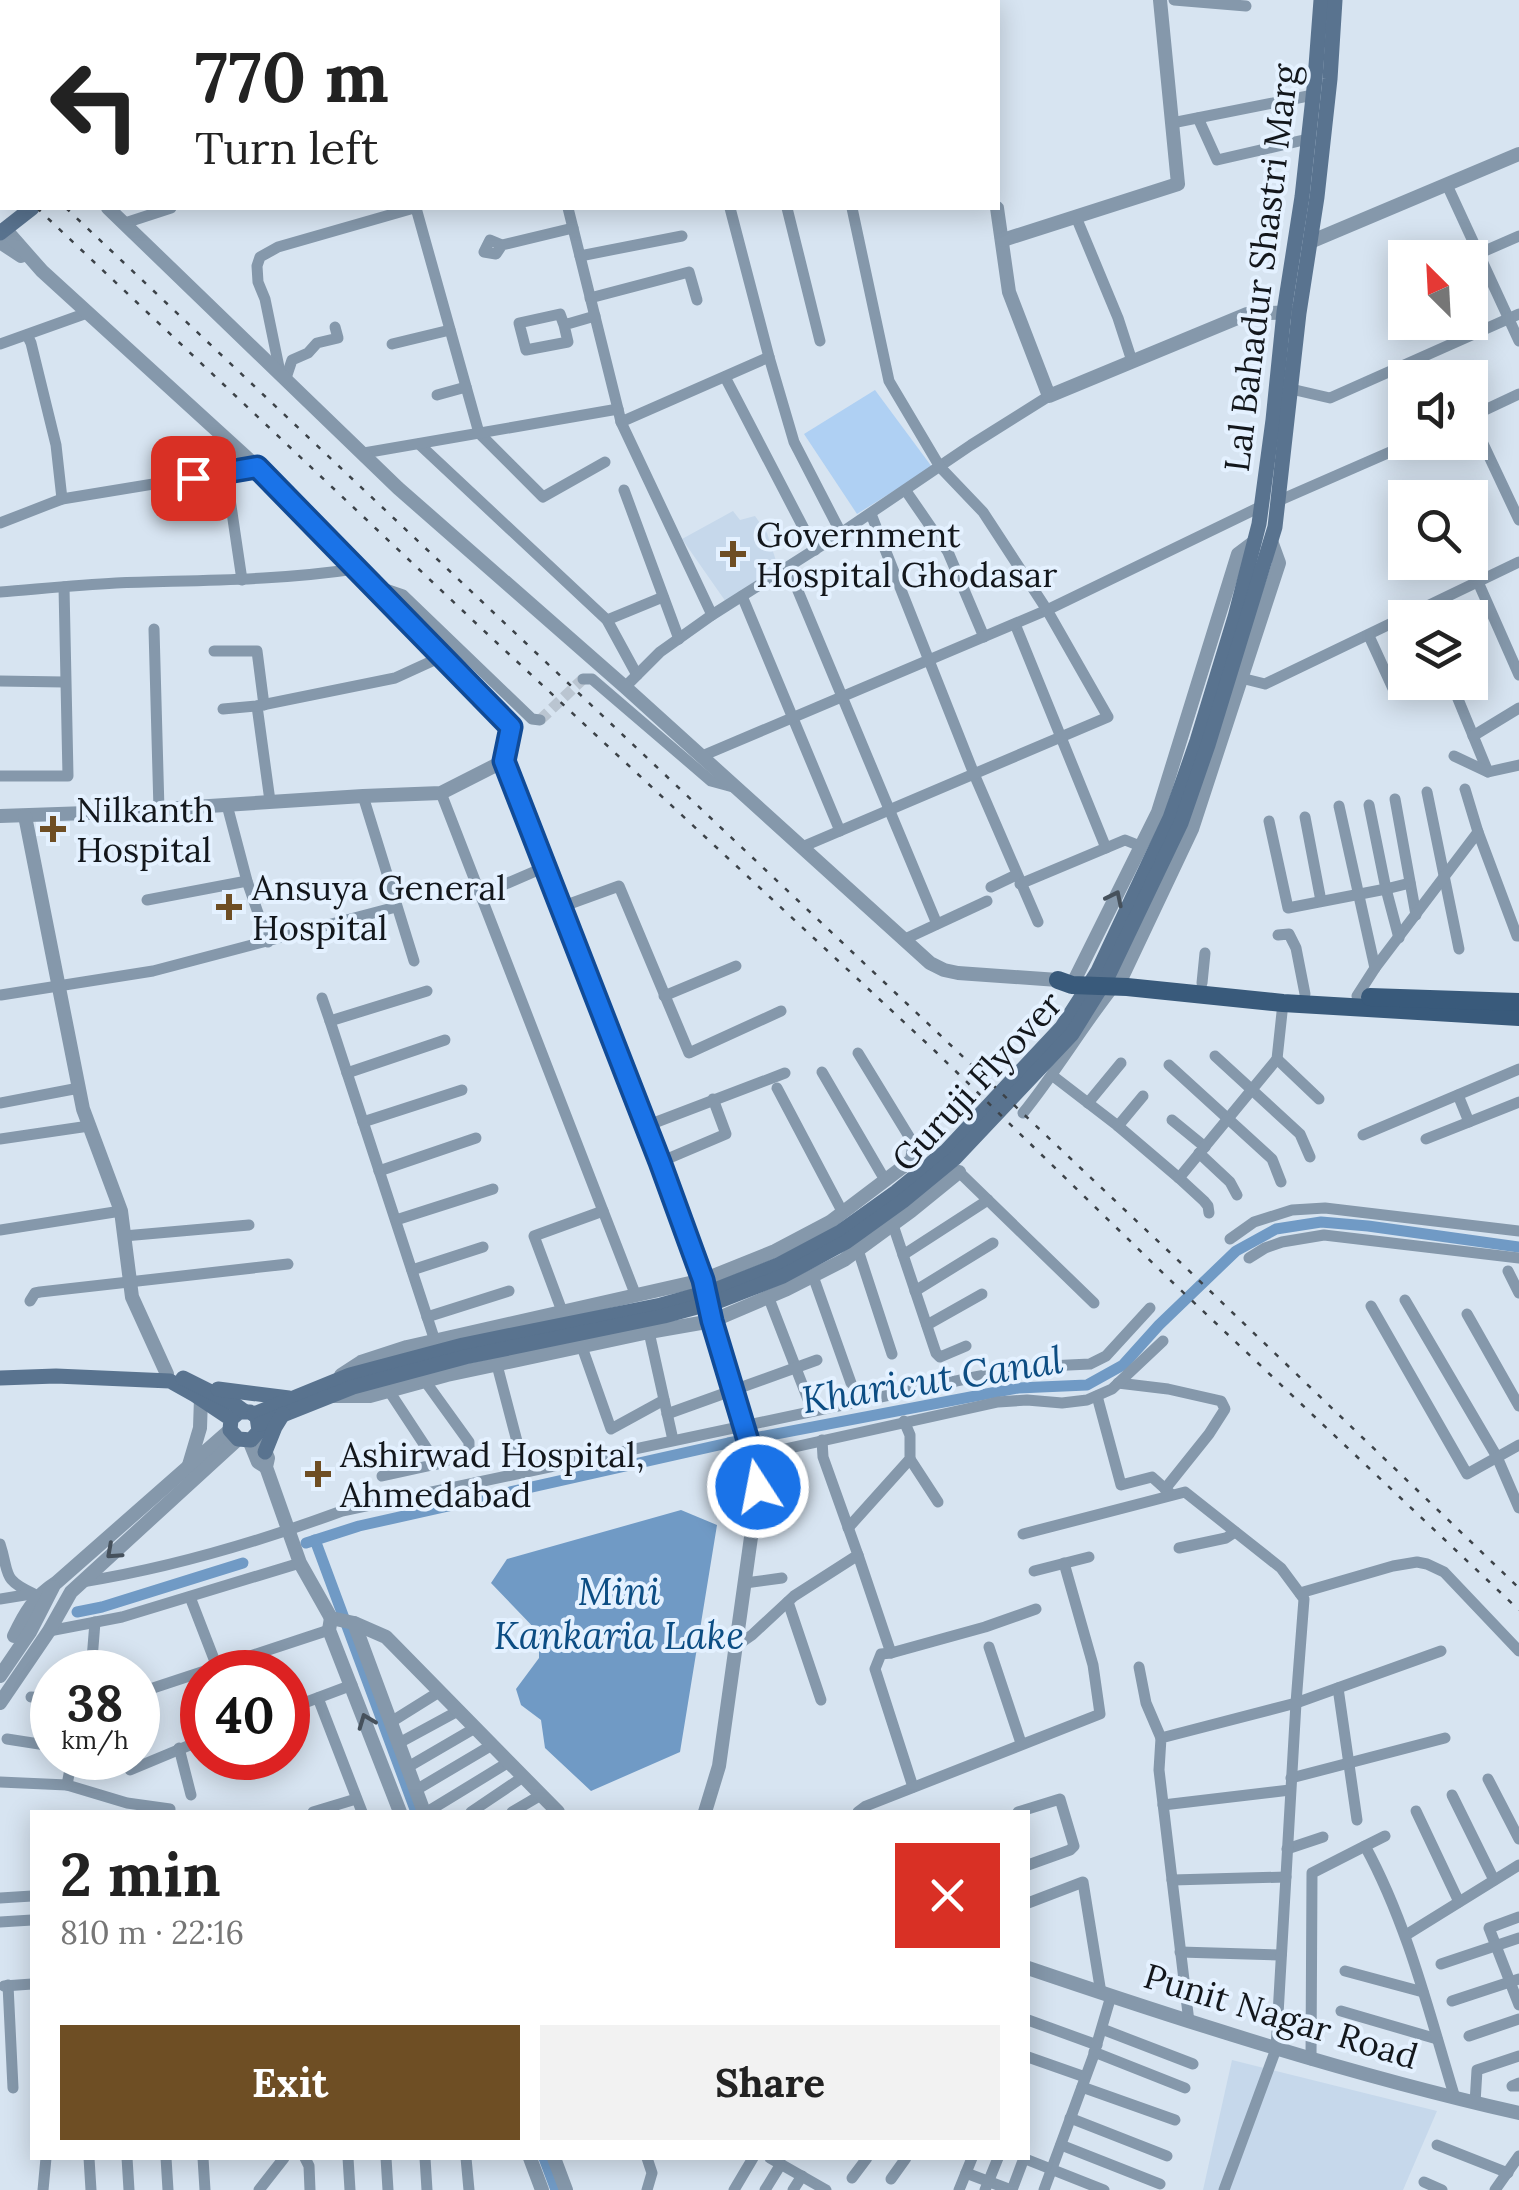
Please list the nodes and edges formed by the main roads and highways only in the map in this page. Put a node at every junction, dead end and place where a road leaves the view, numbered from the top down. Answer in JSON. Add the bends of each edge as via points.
{"nodes":[{"id":1,"x":1320,"y":0,"type":"edge"},
{"id":2,"x":1335,"y":0,"type":"edge"},
{"id":3,"x":17,"y":210,"type":"edge"},
{"id":4,"x":29,"y":210,"type":"edge"},
{"id":5,"x":1,"y":230,"type":"edge"},
{"id":6,"x":1291,"y":312,"type":"junction"},
{"id":7,"x":1262,"y":542,"type":"junction"},
{"id":8,"x":1069,"y":980,"type":"road end"},
{"id":9,"x":1118,"y":981,"type":"junction"},
{"id":10,"x":1519,"y":1002,"type":"edge"},
{"id":11,"x":1519,"y":1017,"type":"edge"},
{"id":12,"x":0,"y":1376,"type":"edge"},
{"id":13,"x":325,"y":1391,"type":"junction"},
{"id":14,"x":200,"y":1392,"type":"junction"},
{"id":15,"x":292,"y":1398,"type":"junction"},
{"id":16,"x":283,"y":1414,"type":"junction"},
{"id":17,"x":246,"y":1426,"type":"junction"},
{"id":18,"x":266,"y":1460,"type":"road end"}],
"edges":[{"from":1,"to":6,"type":"main road","name":"Lal Bahadur Shastri Marg"},
{"from":2,"to":6,"type":"main road","name":"Lal Bahadur Shastri Marg","via":[[1310,242]]},
{"from":3,"to":5,"type":"main road"},
{"from":4,"to":5,"type":"main road"},
{"from":6,"to":7,"type":"main road","name":"Lal Bahadur Shastri Marg"},
{"from":6,"to":7,"type":"main road","name":"Lal Bahadur Shastri Marg","via":[[1291,389],[1275,527]]},
{"from":7,"to":13,"type":"main road","name":"Guruji Flyover","via":[[1170,818],[1098,971],[1062,1027],[946,1151],[840,1232],[715,1290],[462,1345]]},
{"from":8,"to":9,"type":"main road"},
{"from":9,"to":10,"type":"main road"},
{"from":9,"to":11,"type":"main road","via":[[1282,1003]]},
{"from":12,"to":14,"type":"main road","via":[[170,1381]]},
{"from":12,"to":14,"type":"main road","via":[[166,1374],[188,1379]]},
{"from":13,"to":15,"type":"main road"},
{"from":13,"to":16,"type":"main road"},
{"from":14,"to":15,"type":"main road"},
{"from":14,"to":17,"type":"main road"},
{"from":15,"to":17,"type":"main road"},
{"from":16,"to":17,"type":"main road"},
{"from":16,"to":18,"type":"main road"}]}
